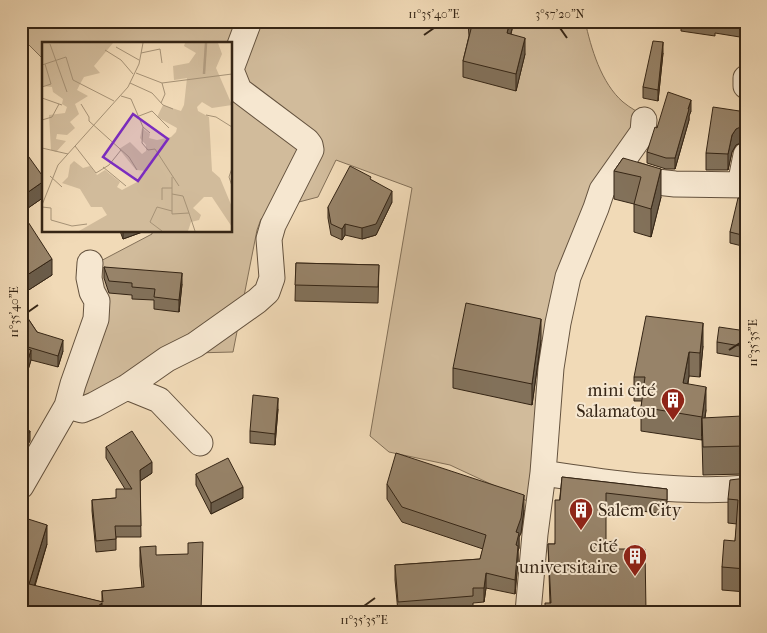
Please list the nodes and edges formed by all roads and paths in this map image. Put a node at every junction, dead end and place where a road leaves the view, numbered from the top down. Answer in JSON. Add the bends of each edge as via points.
{"nodes":[{"id":1,"x":249,"y":21,"type":"edge"},
{"id":2,"x":232,"y":67,"type":"edge"},
{"id":3,"x":232,"y":72,"type":"edge"},
{"id":4,"x":746,"y":78,"type":"edge"},
{"id":5,"x":746,"y":86,"type":"edge"},
{"id":6,"x":644,"y":120,"type":"dead end"},
{"id":7,"x":746,"y":155,"type":"edge"},
{"id":8,"x":618,"y":169,"type":"junction"},
{"id":9,"x":743,"y":185,"type":"edge"},
{"id":10,"x":90,"y":263,"type":"dead end"},
{"id":11,"x":127,"y":387,"type":"junction"},
{"id":12,"x":68,"y":406,"type":"junction"},
{"id":13,"x":200,"y":444,"type":"dead end"},
{"id":14,"x":543,"y":472,"type":"junction"},
{"id":15,"x":21,"y":486,"type":"edge"},
{"id":16,"x":746,"y":488,"type":"edge"},
{"id":17,"x":528,"y":612,"type":"edge"}],
"edges":[{"from":1,"to":2,"type":"street"},
{"from":3,"to":11,"type":"street","via":[[239,90],[307,141],[311,150],[273,225],[269,239],[271,284],[257,302]]},
{"from":4,"to":5,"type":"street"},
{"from":6,"to":8,"type":"street","via":[[642,132]]},
{"from":7,"to":9,"type":"street"},
{"from":8,"to":9,"type":"street","via":[[664,183]]},
{"from":8,"to":14,"type":"street","via":[[602,190],[568,277],[551,368]]},
{"from":10,"to":12,"type":"street","via":[[89,278],[97,301],[96,319]]},
{"from":11,"to":12,"type":"street","via":[[82,410]]},
{"from":11,"to":13,"type":"street","via":[[159,400]]},
{"from":12,"to":15,"type":"street"},
{"from":14,"to":16,"type":"street","via":[[596,481],[685,489]]},
{"from":14,"to":17,"type":"street"}]}
